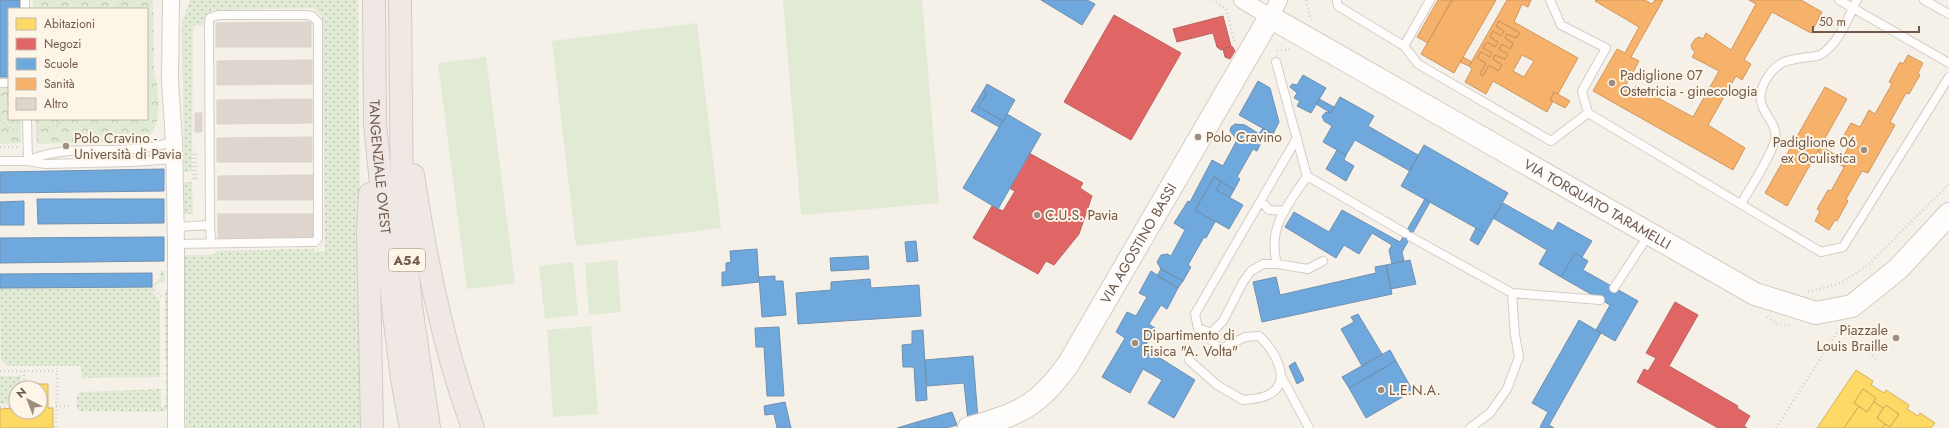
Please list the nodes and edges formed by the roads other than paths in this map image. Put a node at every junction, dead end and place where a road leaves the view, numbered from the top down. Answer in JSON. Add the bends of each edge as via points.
{"nodes":[{"id":1,"x":171,"y":0,"type":"edge"},
{"id":2,"x":374,"y":0,"type":"edge"},
{"id":3,"x":400,"y":0,"type":"edge"},
{"id":4,"x":1242,"y":0,"type":"edge"},
{"id":5,"x":1337,"y":0,"type":"edge"},
{"id":6,"x":1430,"y":0,"type":"edge"},
{"id":7,"x":1550,"y":0,"type":"edge"},
{"id":8,"x":1839,"y":0,"type":"edge"},
{"id":9,"x":1857,"y":0,"type":"edge"},
{"id":10,"x":1924,"y":0,"type":"edge"},
{"id":11,"x":1274,"y":8,"type":"edge"},
{"id":12,"x":1853,"y":8,"type":"junction"},
{"id":13,"x":1949,"y":14,"type":"edge"},
{"id":14,"x":1404,"y":46,"type":"junction"},
{"id":15,"x":1276,"y":62,"type":"dead end"},
{"id":16,"x":1949,"y":63,"type":"edge"},
{"id":17,"x":1949,"y":77,"type":"edge"},
{"id":18,"x":401,"y":91,"type":"junction"},
{"id":19,"x":1588,"y":113,"type":"junction"},
{"id":20,"x":27,"y":120,"type":"edge"},
{"id":21,"x":375,"y":123,"type":"junction"},
{"id":22,"x":1297,"y":138,"type":"junction"},
{"id":23,"x":174,"y":142,"type":"junction"},
{"id":24,"x":175,"y":159,"type":"junction"},
{"id":25,"x":0,"y":161,"type":"edge"},
{"id":26,"x":28,"y":161,"type":"junction"},
{"id":27,"x":1307,"y":176,"type":"junction"},
{"id":28,"x":1260,"y":201,"type":"junction"},
{"id":29,"x":1741,"y":204,"type":"junction"},
{"id":30,"x":1285,"y":211,"type":"junction"},
{"id":31,"x":1948,"y":216,"type":"edge"},
{"id":32,"x":210,"y":225,"type":"junction"},
{"id":33,"x":176,"y":227,"type":"junction"},
{"id":34,"x":211,"y":243,"type":"junction"},
{"id":35,"x":176,"y":244,"type":"junction"},
{"id":36,"x":1642,"y":245,"type":"dead end"},
{"id":37,"x":1324,"y":261,"type":"dead end"},
{"id":38,"x":1277,"y":264,"type":"junction"},
{"id":39,"x":1614,"y":288,"type":"dead end"},
{"id":40,"x":1512,"y":293,"type":"junction"},
{"id":41,"x":1600,"y":300,"type":"dead end"},
{"id":42,"x":1211,"y":333,"type":"junction"},
{"id":43,"x":1189,"y":360,"type":"dead end"},
{"id":44,"x":1282,"y":376,"type":"junction"},
{"id":45,"x":176,"y":428,"type":"edge"},
{"id":46,"x":372,"y":428,"type":"edge"},
{"id":47,"x":411,"y":428,"type":"edge"},
{"id":48,"x":429,"y":428,"type":"edge"},
{"id":49,"x":473,"y":428,"type":"edge"},
{"id":50,"x":969,"y":428,"type":"edge"},
{"id":51,"x":1309,"y":428,"type":"edge"},
{"id":52,"x":1470,"y":428,"type":"edge"}],
"edges":[{"from":1,"to":23,"type":"street","via":[[170,81]]},
{"from":2,"to":21,"type":"highway","name":"TANGENZIALE OVEST","number":"A54"},
{"from":3,"to":18,"type":"highway","name":"TANGENZIALE OVEST","number":"A54"},
{"from":4,"to":11,"type":"street","name":"VIA TORQUATO TARAMELLI"},
{"from":5,"to":14,"type":"lane","via":[[1338,6]]},
{"from":6,"to":14,"type":"lane"},
{"from":7,"to":19,"type":"lane","via":[[1561,25],[1606,48],[1582,91]]},
{"from":8,"to":12,"type":"lane"},
{"from":9,"to":12,"type":"lane"},
{"from":10,"to":13,"type":"lane"},
{"from":11,"to":31,"type":"main road","name":"VIA TORQUATO TARAMELLI","via":[[1755,294],[1816,313],[1852,306],[1898,269]]},
{"from":11,"to":50,"type":"main road","name":"VIA AGOSTINO BASSI","via":[[1056,382],[1044,395],[1015,414]]},
{"from":12,"to":16,"type":"lane"},
{"from":12,"to":29,"type":"lane","via":[[1834,43],[1819,55],[1792,58],[1780,63],[1767,78],[1760,92],[1761,105],[1776,130],[1775,140]]},
{"from":14,"to":19,"type":"lane","via":[[1418,64],[1551,141]]},
{"from":15,"to":22,"type":"lane"},
{"from":17,"to":29,"type":"lane","via":[[1843,247],[1821,252]]},
{"from":18,"to":48,"type":"highway","name":"TANGENZIALE OVEST","number":"A54","via":[[402,214],[411,306]]},
{"from":18,"to":49,"type":"highway","via":[[419,212],[434,289],[449,354]]},
{"from":19,"to":29,"type":"lane"},
{"from":20,"to":26,"type":"lane"},
{"from":21,"to":46,"type":"highway","via":[[368,231]]},
{"from":21,"to":47,"type":"highway","name":"TANGENZIALE OVEST","number":"A54","via":[[393,306]]},
{"from":22,"to":27,"type":"lane"},
{"from":22,"to":28,"type":"lane"},
{"from":23,"to":24,"type":"street"},
{"from":23,"to":26,"type":"lane","via":[[133,150],[70,150],[47,153]]},
{"from":24,"to":26,"type":"lane","via":[[45,164]]},
{"from":24,"to":33,"type":"street"},
{"from":25,"to":26,"type":"lane"},
{"from":27,"to":30,"type":"lane"},
{"from":27,"to":40,"type":"lane"},
{"from":28,"to":30,"type":"lane","via":[[1269,210]]},
{"from":28,"to":42,"type":"lane","via":[[1195,314],[1198,328]]},
{"from":30,"to":38,"type":"lane","via":[[1274,234],[1273,250]]},
{"from":32,"to":33,"type":"lane"},
{"from":32,"to":34,"type":"lane"},
{"from":32,"to":34,"type":"lane","via":[[210,18],[218,15],[312,16],[318,22],[318,238],[316,242]]},
{"from":33,"to":35,"type":"street"},
{"from":34,"to":35,"type":"lane"},
{"from":35,"to":45,"type":"street"},
{"from":36,"to":39,"type":"lane"},
{"from":37,"to":38,"type":"lane","via":[[1308,269]]},
{"from":38,"to":42,"type":"lane","via":[[1263,264],[1251,271],[1223,321]]},
{"from":40,"to":41,"type":"lane"},
{"from":40,"to":52,"type":"lane","via":[[1519,357],[1507,389],[1490,413]]},
{"from":42,"to":44,"type":"lane","via":[[1212,341],[1218,348],[1245,336],[1259,336],[1275,355]]},
{"from":43,"to":44,"type":"lane","via":[[1217,385],[1243,400],[1269,395]]},
{"from":44,"to":51,"type":"lane"}]}
